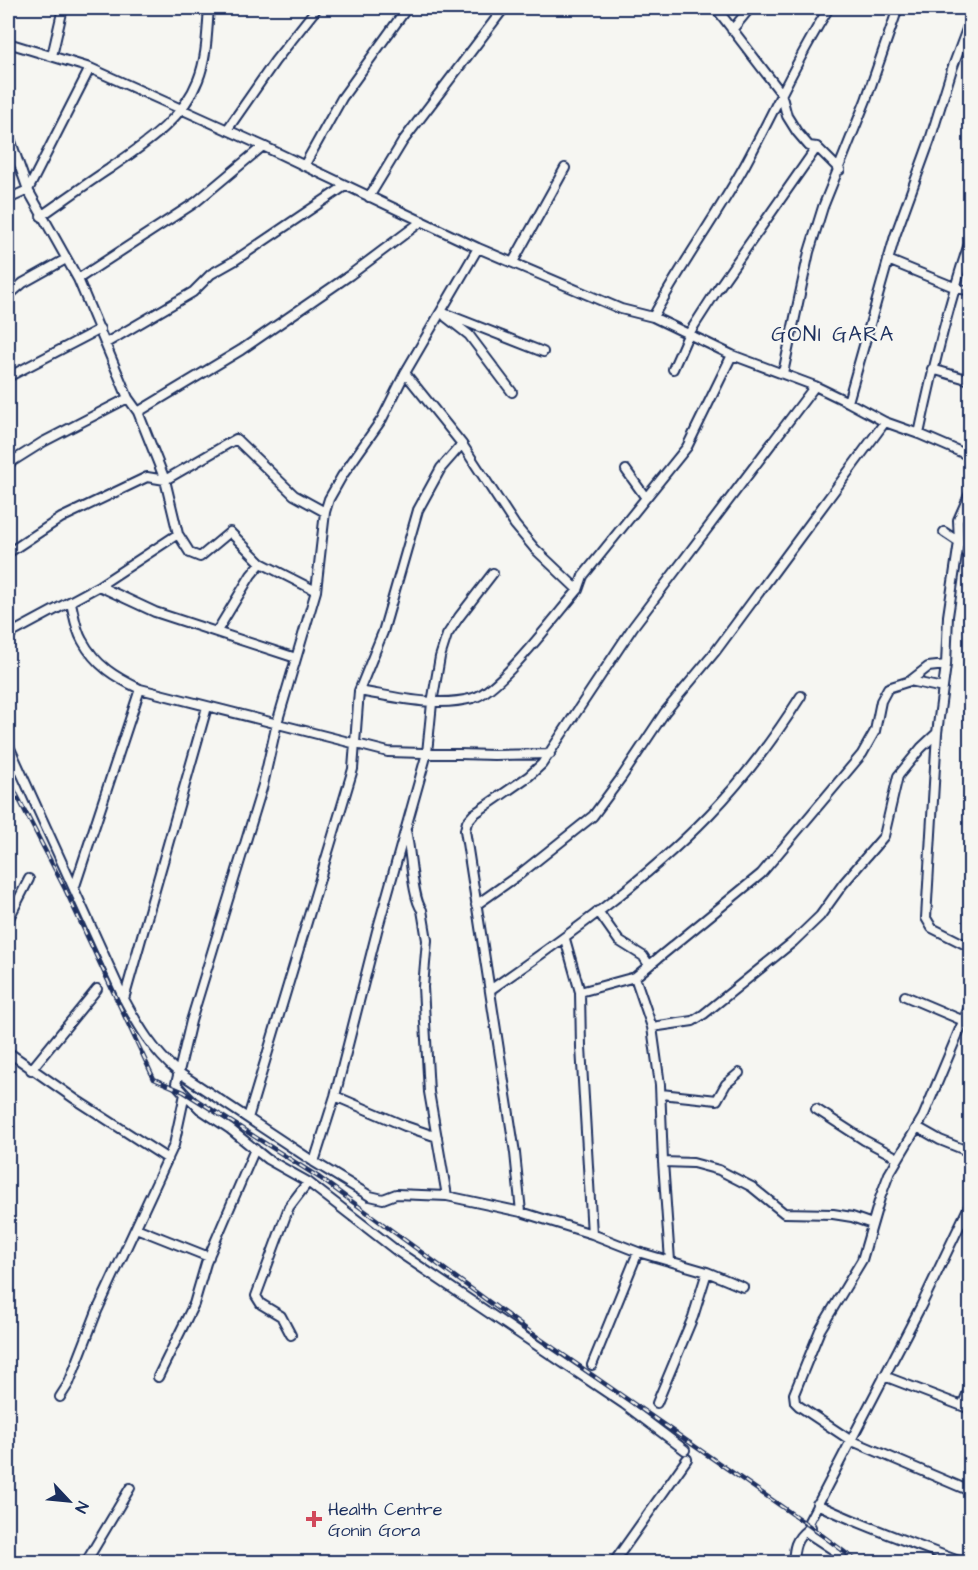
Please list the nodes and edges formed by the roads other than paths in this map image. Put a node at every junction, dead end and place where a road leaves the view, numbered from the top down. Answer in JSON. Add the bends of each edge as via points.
{"nodes":[{"id":1,"x":63,"y":8,"type":"edge"},
{"id":2,"x":209,"y":8,"type":"edge"},
{"id":3,"x":317,"y":8,"type":"edge"},
{"id":4,"x":407,"y":8,"type":"edge"},
{"id":5,"x":504,"y":8,"type":"edge"},
{"id":6,"x":716,"y":8,"type":"edge"},
{"id":7,"x":750,"y":8,"type":"edge"},
{"id":8,"x":829,"y":8,"type":"edge"},
{"id":9,"x":898,"y":8,"type":"edge"},
{"id":10,"x":970,"y":21,"type":"edge"},
{"id":11,"x":732,"y":30,"type":"junction"},
{"id":12,"x":8,"y":43,"type":"edge"},
{"id":13,"x":52,"y":57,"type":"junction"},
{"id":14,"x":90,"y":68,"type":"junction"},
{"id":15,"x":781,"y":93,"type":"junction"},
{"id":16,"x":181,"y":109,"type":"junction"},
{"id":17,"x":227,"y":130,"type":"junction"},
{"id":18,"x":8,"y":133,"type":"edge"},
{"id":19,"x":263,"y":146,"type":"junction"},
{"id":20,"x":817,"y":147,"type":"junction"},
{"id":21,"x":304,"y":166,"type":"junction"},
{"id":22,"x":565,"y":168,"type":"dead end"},
{"id":23,"x":840,"y":170,"type":"junction"},
{"id":24,"x":345,"y":186,"type":"junction"},
{"id":25,"x":28,"y":190,"type":"junction"},
{"id":26,"x":369,"y":197,"type":"junction"},
{"id":27,"x":8,"y":199,"type":"edge"},
{"id":28,"x":41,"y":216,"type":"junction"},
{"id":29,"x":422,"y":221,"type":"junction"},
{"id":30,"x":970,"y":241,"type":"edge"},
{"id":31,"x":478,"y":248,"type":"junction"},
{"id":32,"x":66,"y":259,"type":"junction"},
{"id":33,"x":888,"y":260,"type":"junction"},
{"id":34,"x":513,"y":262,"type":"junction"},
{"id":35,"x":78,"y":279,"type":"junction"},
{"id":36,"x":954,"y":287,"type":"junction"},
{"id":37,"x":970,"y":291,"type":"edge"},
{"id":38,"x":8,"y":296,"type":"edge"},
{"id":39,"x":441,"y":312,"type":"junction"},
{"id":40,"x":653,"y":317,"type":"junction"},
{"id":41,"x":100,"y":329,"type":"junction"},
{"id":42,"x":688,"y":335,"type":"junction"},
{"id":43,"x":106,"y":343,"type":"junction"},
{"id":44,"x":543,"y":352,"type":"dead end"},
{"id":45,"x":732,"y":355,"type":"junction"},
{"id":46,"x":673,"y":369,"type":"dead end"},
{"id":47,"x":932,"y":369,"type":"junction"},
{"id":48,"x":405,"y":373,"type":"junction"},
{"id":49,"x":783,"y":373,"type":"junction"},
{"id":50,"x":8,"y":377,"type":"edge"},
{"id":51,"x":970,"y":380,"type":"edge"},
{"id":52,"x":815,"y":386,"type":"junction"},
{"id":53,"x":512,"y":392,"type":"dead end"},
{"id":54,"x":128,"y":398,"type":"junction"},
{"id":55,"x":848,"y":402,"type":"junction"},
{"id":56,"x":138,"y":412,"type":"junction"},
{"id":57,"x":885,"y":422,"type":"junction"},
{"id":58,"x":919,"y":434,"type":"junction"},
{"id":59,"x":462,"y":444,"type":"junction"},
{"id":60,"x":970,"y":456,"type":"edge"},
{"id":61,"x":8,"y":464,"type":"edge"},
{"id":62,"x":626,"y":470,"type":"dead end"},
{"id":63,"x":165,"y":480,"type":"junction"},
{"id":64,"x":970,"y":493,"type":"edge"},
{"id":65,"x":646,"y":498,"type":"junction"},
{"id":66,"x":325,"y":512,"type":"junction"},
{"id":67,"x":944,"y":532,"type":"dead end"},
{"id":68,"x":178,"y":534,"type":"junction"},
{"id":69,"x":959,"y":542,"type":"junction"},
{"id":70,"x":970,"y":545,"type":"edge"},
{"id":71,"x":8,"y":553,"type":"edge"},
{"id":72,"x":261,"y":563,"type":"junction"},
{"id":73,"x":493,"y":573,"type":"dead end"},
{"id":74,"x":99,"y":586,"type":"junction"},
{"id":75,"x":578,"y":590,"type":"junction"},
{"id":76,"x":316,"y":591,"type":"junction"},
{"id":77,"x":71,"y":603,"type":"junction"},
{"id":78,"x":217,"y":631,"type":"junction"},
{"id":79,"x":8,"y":635,"type":"edge"},
{"id":80,"x":296,"y":658,"type":"junction"},
{"id":81,"x":946,"y":665,"type":"junction"},
{"id":82,"x":910,"y":681,"type":"junction"},
{"id":83,"x":943,"y":688,"type":"junction"},
{"id":84,"x":140,"y":689,"type":"junction"},
{"id":85,"x":359,"y":691,"type":"junction"},
{"id":86,"x":801,"y":696,"type":"dead end"},
{"id":87,"x":432,"y":703,"type":"junction"},
{"id":88,"x":207,"y":707,"type":"junction"},
{"id":89,"x":277,"y":723,"type":"junction"},
{"id":90,"x":937,"y":733,"type":"junction"},
{"id":91,"x":354,"y":742,"type":"junction"},
{"id":92,"x":8,"y":744,"type":"edge"},
{"id":93,"x":427,"y":753,"type":"junction"},
{"id":94,"x":550,"y":754,"type":"junction"},
{"id":95,"x":406,"y":830,"type":"junction"},
{"id":96,"x":29,"y":879,"type":"dead end"},
{"id":97,"x":74,"y":889,"type":"junction"},
{"id":98,"x":476,"y":904,"type":"junction"},
{"id":99,"x":598,"y":911,"type":"junction"},
{"id":100,"x":8,"y":920,"type":"edge"},
{"id":101,"x":565,"y":939,"type":"junction"},
{"id":102,"x":970,"y":947,"type":"edge"},
{"id":103,"x":649,"y":965,"type":"junction"},
{"id":104,"x":635,"y":977,"type":"junction"},
{"id":105,"x":97,"y":989,"type":"dead end"},
{"id":106,"x":490,"y":990,"type":"junction"},
{"id":107,"x":580,"y":992,"type":"junction"},
{"id":108,"x":905,"y":996,"type":"dead end"},
{"id":109,"x":124,"y":999,"type":"junction"},
{"id":110,"x":970,"y":1005,"type":"edge"},
{"id":111,"x":964,"y":1022,"type":"junction"},
{"id":112,"x":652,"y":1027,"type":"junction"},
{"id":113,"x":8,"y":1052,"type":"edge"},
{"id":114,"x":31,"y":1070,"type":"junction"},
{"id":115,"x":178,"y":1072,"type":"junction"},
{"id":116,"x":739,"y":1073,"type":"dead end"},
{"id":117,"x":185,"y":1094,"type":"junction"},
{"id":118,"x":661,"y":1094,"type":"junction"},
{"id":119,"x":335,"y":1096,"type":"junction"},
{"id":120,"x":816,"y":1109,"type":"dead end"},
{"id":121,"x":248,"y":1118,"type":"junction"},
{"id":122,"x":916,"y":1127,"type":"junction"},
{"id":123,"x":437,"y":1137,"type":"junction"},
{"id":124,"x":255,"y":1149,"type":"junction"},
{"id":125,"x":970,"y":1152,"type":"edge"},
{"id":126,"x":168,"y":1158,"type":"junction"},
{"id":127,"x":898,"y":1158,"type":"junction"},
{"id":128,"x":314,"y":1162,"type":"junction"},
{"id":129,"x":663,"y":1162,"type":"junction"},
{"id":130,"x":308,"y":1182,"type":"junction"},
{"id":131,"x":447,"y":1196,"type":"junction"},
{"id":132,"x":970,"y":1204,"type":"edge"},
{"id":133,"x":521,"y":1212,"type":"junction"},
{"id":134,"x":872,"y":1224,"type":"junction"},
{"id":135,"x":136,"y":1227,"type":"junction"},
{"id":136,"x":592,"y":1234,"type":"junction"},
{"id":137,"x":638,"y":1252,"type":"junction"},
{"id":138,"x":209,"y":1257,"type":"junction"},
{"id":139,"x":670,"y":1261,"type":"junction"},
{"id":140,"x":707,"y":1272,"type":"junction"},
{"id":141,"x":743,"y":1287,"type":"dead end"},
{"id":142,"x":291,"y":1335,"type":"dead end"},
{"id":143,"x":592,"y":1365,"type":"dead end"},
{"id":144,"x":884,"y":1376,"type":"junction"},
{"id":145,"x":158,"y":1377,"type":"dead end"},
{"id":146,"x":970,"y":1387,"type":"edge"},
{"id":147,"x":60,"y":1397,"type":"dead end"},
{"id":148,"x":657,"y":1403,"type":"dead end"},
{"id":149,"x":966,"y":1407,"type":"edge"},
{"id":150,"x":850,"y":1440,"type":"junction"},
{"id":151,"x":686,"y":1450,"type":"dead end"},
{"id":152,"x":687,"y":1459,"type":"dead end"},
{"id":153,"x":130,"y":1488,"type":"dead end"},
{"id":154,"x":970,"y":1491,"type":"edge"},
{"id":155,"x":817,"y":1504,"type":"junction"},
{"id":156,"x":807,"y":1530,"type":"junction"},
{"id":157,"x":86,"y":1563,"type":"edge"},
{"id":158,"x":614,"y":1563,"type":"edge"},
{"id":159,"x":793,"y":1563,"type":"edge"},
{"id":160,"x":848,"y":1563,"type":"edge"},
{"id":161,"x":961,"y":1563,"type":"edge"}],
"edges":[{"from":1,"to":13,"type":"street"},
{"from":2,"to":16,"type":"street","via":[[200,77]]},
{"from":3,"to":17,"type":"street"},
{"from":4,"to":21,"type":"street","via":[[342,98]]},
{"from":5,"to":26,"type":"street","via":[[403,141]]},
{"from":6,"to":11,"type":"street"},
{"from":7,"to":11,"type":"street"},
{"from":8,"to":15,"type":"street"},
{"from":9,"to":23,"type":"street"},
{"from":10,"to":33,"type":"street"},
{"from":11,"to":15,"type":"street"},
{"from":12,"to":13,"type":"street"},
{"from":13,"to":14,"type":"street"},
{"from":14,"to":16,"type":"street"},
{"from":14,"to":25,"type":"street"},
{"from":15,"to":20,"type":"street","via":[[796,132],[809,146]]},
{"from":15,"to":40,"type":"street","via":[[717,214]]},
{"from":16,"to":17,"type":"street"},
{"from":16,"to":28,"type":"street","via":[[154,138]]},
{"from":17,"to":19,"type":"street"},
{"from":18,"to":25,"type":"street"},
{"from":19,"to":21,"type":"street"},
{"from":19,"to":35,"type":"street","via":[[196,202]]},
{"from":20,"to":23,"type":"street"},
{"from":20,"to":42,"type":"street"},
{"from":21,"to":24,"type":"street"},
{"from":22,"to":34,"type":"street"},
{"from":23,"to":49,"type":"street","via":[[809,252]]},
{"from":24,"to":26,"type":"street"},
{"from":24,"to":43,"type":"street","via":[[211,274],[193,292]]},
{"from":25,"to":27,"type":"street"},
{"from":25,"to":28,"type":"street"},
{"from":26,"to":29,"type":"street"},
{"from":28,"to":32,"type":"street"},
{"from":29,"to":31,"type":"street"},
{"from":29,"to":56,"type":"street","via":[[241,350]]},
{"from":30,"to":36,"type":"street"},
{"from":31,"to":34,"type":"street"},
{"from":31,"to":39,"type":"street"},
{"from":32,"to":35,"type":"street"},
{"from":32,"to":38,"type":"street"},
{"from":33,"to":36,"type":"street"},
{"from":33,"to":55,"type":"street"},
{"from":34,"to":40,"type":"street","via":[[621,309]]},
{"from":35,"to":41,"type":"street"},
{"from":36,"to":37,"type":"street"},
{"from":36,"to":47,"type":"street"},
{"from":39,"to":44,"type":"street"},
{"from":39,"to":48,"type":"street"},
{"from":39,"to":53,"type":"street","via":[[469,335]]},
{"from":40,"to":42,"type":"street"},
{"from":41,"to":43,"type":"street"},
{"from":41,"to":50,"type":"street"},
{"from":42,"to":45,"type":"street"},
{"from":42,"to":46,"type":"street"},
{"from":43,"to":54,"type":"street"},
{"from":45,"to":49,"type":"street"},
{"from":45,"to":65,"type":"street","via":[[687,447]]},
{"from":47,"to":51,"type":"street"},
{"from":47,"to":58,"type":"street"},
{"from":48,"to":59,"type":"street"},
{"from":48,"to":66,"type":"street","via":[[382,419],[342,476]]},
{"from":49,"to":52,"type":"street"},
{"from":52,"to":55,"type":"street"},
{"from":52,"to":94,"type":"street","via":[[633,627]]},
{"from":54,"to":56,"type":"street"},
{"from":54,"to":61,"type":"street"},
{"from":55,"to":57,"type":"street"},
{"from":56,"to":63,"type":"street"},
{"from":57,"to":58,"type":"street"},
{"from":57,"to":98,"type":"street","via":[[716,652],[665,712],[593,816]]},
{"from":58,"to":60,"type":"street"},
{"from":59,"to":75,"type":"street","via":[[515,525]]},
{"from":59,"to":85,"type":"street","via":[[441,468],[418,510],[383,632]]},
{"from":62,"to":65,"type":"street"},
{"from":63,"to":66,"type":"street","via":[[236,439],[294,495]]},
{"from":63,"to":68,"type":"street"},
{"from":63,"to":71,"type":"street","via":[[147,477],[61,518]]},
{"from":64,"to":69,"type":"street","via":[[958,520]]},
{"from":65,"to":75,"type":"street","via":[[583,576]]},
{"from":66,"to":76,"type":"street"},
{"from":67,"to":69,"type":"street"},
{"from":68,"to":72,"type":"street","via":[[190,553],[200,557],[230,532]]},
{"from":68,"to":74,"type":"street"},
{"from":69,"to":70,"type":"street"},
{"from":69,"to":81,"type":"street","via":[[948,616]]},
{"from":72,"to":76,"type":"street"},
{"from":72,"to":78,"type":"street"},
{"from":73,"to":87,"type":"street","via":[[447,635]]},
{"from":74,"to":77,"type":"street"},
{"from":74,"to":78,"type":"street","via":[[155,612]]},
{"from":75,"to":87,"type":"street","via":[[488,692],[474,698]]},
{"from":76,"to":80,"type":"street"},
{"from":77,"to":79,"type":"street"},
{"from":77,"to":84,"type":"street","via":[[81,639],[95,659],[111,675]]},
{"from":78,"to":80,"type":"street"},
{"from":80,"to":89,"type":"street"},
{"from":81,"to":82,"type":"street","via":[[928,666]]},
{"from":81,"to":83,"type":"street"},
{"from":82,"to":83,"type":"street"},
{"from":82,"to":103,"type":"street","via":[[888,688],[875,731],[862,754],[761,874]]},
{"from":83,"to":90,"type":"street"},
{"from":84,"to":88,"type":"street"},
{"from":84,"to":97,"type":"street"},
{"from":85,"to":87,"type":"street"},
{"from":85,"to":91,"type":"street"},
{"from":86,"to":99,"type":"street","via":[[710,814]]},
{"from":87,"to":93,"type":"street"},
{"from":88,"to":89,"type":"street"},
{"from":88,"to":109,"type":"street"},
{"from":89,"to":91,"type":"street"},
{"from":89,"to":115,"type":"street","via":[[263,785]]},
{"from":90,"to":102,"type":"street","via":[[927,918],[932,928]]},
{"from":90,"to":112,"type":"street","via":[[898,776],[884,836],[820,916],[794,942],[704,1014],[693,1021]]},
{"from":91,"to":93,"type":"street","via":[[388,752]]},
{"from":91,"to":121,"type":"street","via":[[353,769]]},
{"from":92,"to":97,"type":"street"},
{"from":93,"to":94,"type":"street"},
{"from":93,"to":95,"type":"street"},
{"from":94,"to":98,"type":"street","via":[[529,776],[467,822]]},
{"from":95,"to":119,"type":"street"},
{"from":95,"to":123,"type":"street","via":[[427,940],[423,987],[429,1092]]},
{"from":96,"to":100,"type":"street"},
{"from":97,"to":109,"type":"street"},
{"from":98,"to":106,"type":"street"},
{"from":99,"to":101,"type":"street"},
{"from":99,"to":103,"type":"street","via":[[619,941],[643,956]]},
{"from":101,"to":106,"type":"street"},
{"from":101,"to":107,"type":"street"},
{"from":103,"to":104,"type":"street"},
{"from":104,"to":107,"type":"street"},
{"from":104,"to":112,"type":"street"},
{"from":105,"to":114,"type":"street"},
{"from":106,"to":133,"type":"street"},
{"from":107,"to":136,"type":"street"},
{"from":108,"to":111,"type":"street"},
{"from":109,"to":115,"type":"street","via":[[142,1034]]},
{"from":110,"to":111,"type":"street"},
{"from":111,"to":122,"type":"street"},
{"from":112,"to":118,"type":"street"},
{"from":113,"to":114,"type":"street"},
{"from":114,"to":126,"type":"street"},
{"from":115,"to":117,"type":"street","via":[[176,1084]]},
{"from":115,"to":121,"type":"street"},
{"from":116,"to":118,"type":"street","via":[[726,1084],[717,1100]]},
{"from":117,"to":124,"type":"street"},
{"from":117,"to":126,"type":"street"},
{"from":118,"to":129,"type":"street"},
{"from":119,"to":123,"type":"street"},
{"from":119,"to":128,"type":"street"},
{"from":120,"to":127,"type":"street"},
{"from":121,"to":128,"type":"street"},
{"from":122,"to":125,"type":"street"},
{"from":122,"to":127,"type":"street"},
{"from":123,"to":131,"type":"street"},
{"from":124,"to":130,"type":"street"},
{"from":124,"to":138,"type":"street"},
{"from":126,"to":135,"type":"street"},
{"from":127,"to":134,"type":"street"},
{"from":128,"to":131,"type":"street","via":[[370,1196]]},
{"from":129,"to":134,"type":"street","via":[[693,1162],[718,1170],[752,1187],[784,1213],[833,1214]]},
{"from":129,"to":139,"type":"street"},
{"from":130,"to":142,"type":"street","via":[[288,1207],[256,1296],[261,1304],[281,1316]]},
{"from":130,"to":151,"type":"street","via":[[397,1251]]},
{"from":131,"to":133,"type":"street"},
{"from":132,"to":144,"type":"street"},
{"from":133,"to":136,"type":"street"},
{"from":134,"to":150,"type":"street","via":[[862,1260],[820,1330],[794,1394],[799,1406]]},
{"from":135,"to":138,"type":"street"},
{"from":135,"to":147,"type":"street"},
{"from":136,"to":137,"type":"street"},
{"from":137,"to":139,"type":"street"},
{"from":137,"to":143,"type":"street"},
{"from":138,"to":145,"type":"street","via":[[194,1304]]},
{"from":139,"to":140,"type":"street"},
{"from":140,"to":141,"type":"street"},
{"from":140,"to":148,"type":"street"},
{"from":144,"to":149,"type":"street"},
{"from":144,"to":150,"type":"street"},
{"from":146,"to":149,"type":"street"},
{"from":150,"to":154,"type":"street"},
{"from":150,"to":155,"type":"street"},
{"from":152,"to":158,"type":"street"},
{"from":153,"to":157,"type":"street"},
{"from":155,"to":156,"type":"street"},
{"from":155,"to":161,"type":"street"},
{"from":156,"to":159,"type":"street","via":[[795,1544]]},
{"from":156,"to":160,"type":"street"}]}
